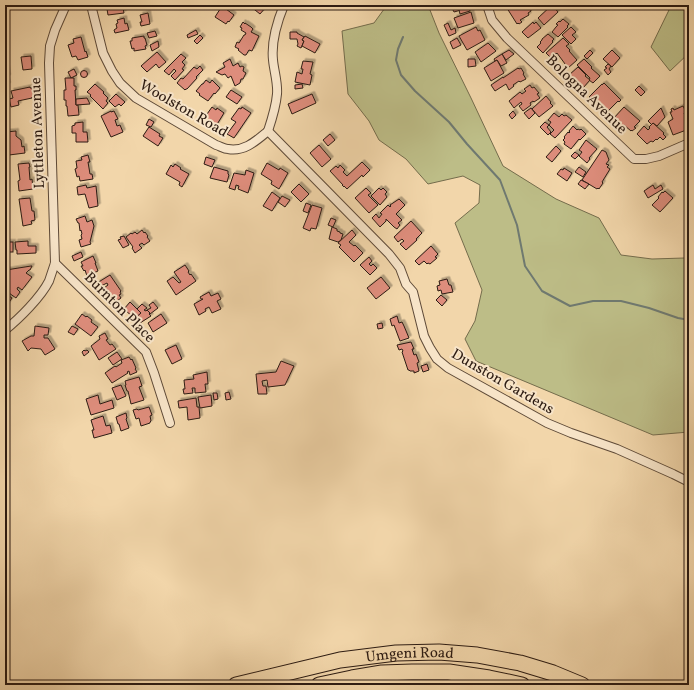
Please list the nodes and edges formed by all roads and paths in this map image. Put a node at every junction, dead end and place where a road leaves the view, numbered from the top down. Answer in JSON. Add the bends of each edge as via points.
{"nodes":[{"id":1,"x":66,"y":5,"type":"edge"},
{"id":2,"x":91,"y":5,"type":"edge"},
{"id":3,"x":284,"y":5,"type":"edge"},
{"id":4,"x":487,"y":5,"type":"edge"},
{"id":5,"x":268,"y":131,"type":"junction"},
{"id":6,"x":689,"y":143,"type":"edge"},
{"id":7,"x":55,"y":263,"type":"junction"},
{"id":8,"x":5,"y":330,"type":"edge"},
{"id":9,"x":170,"y":423,"type":"dead end"},
{"id":10,"x":689,"y":482,"type":"edge"},
{"id":11,"x":236,"y":685,"type":"edge"},
{"id":12,"x":319,"y":685,"type":"edge"},
{"id":13,"x":522,"y":685,"type":"edge"},
{"id":14,"x":582,"y":685,"type":"edge"}],
"edges":[{"from":1,"to":7,"type":"street","name":"Lyttleton Avenue","via":[[50,46],[49,62]]},
{"from":2,"to":5,"type":"street","name":"Woolston Road","via":[[103,53],[120,83],[136,98],[229,150],[242,149]]},
{"from":3,"to":5,"type":"street","via":[[277,20],[274,39],[273,58],[277,94]]},
{"from":4,"to":6,"type":"street","name":"Bologna Avenue","via":[[492,20],[507,38],[634,159],[659,156]]},
{"from":5,"to":10,"type":"street","name":"Dunston Gardens","via":[[400,268],[406,284],[413,292],[424,336],[437,359],[448,368],[547,423],[617,449]]},
{"from":7,"to":8,"type":"street","via":[[49,281],[40,294]]},
{"from":7,"to":9,"type":"street","name":"Burnton Place","via":[[146,352]]},
{"from":11,"to":14,"type":"highway","name":"Umgeni Road","via":[[340,660],[396,653],[439,652],[477,655],[520,664],[553,673]]},
{"from":12,"to":13,"type":"highway","name":"Umgeni Road","via":[[382,673],[449,672]]}]}
